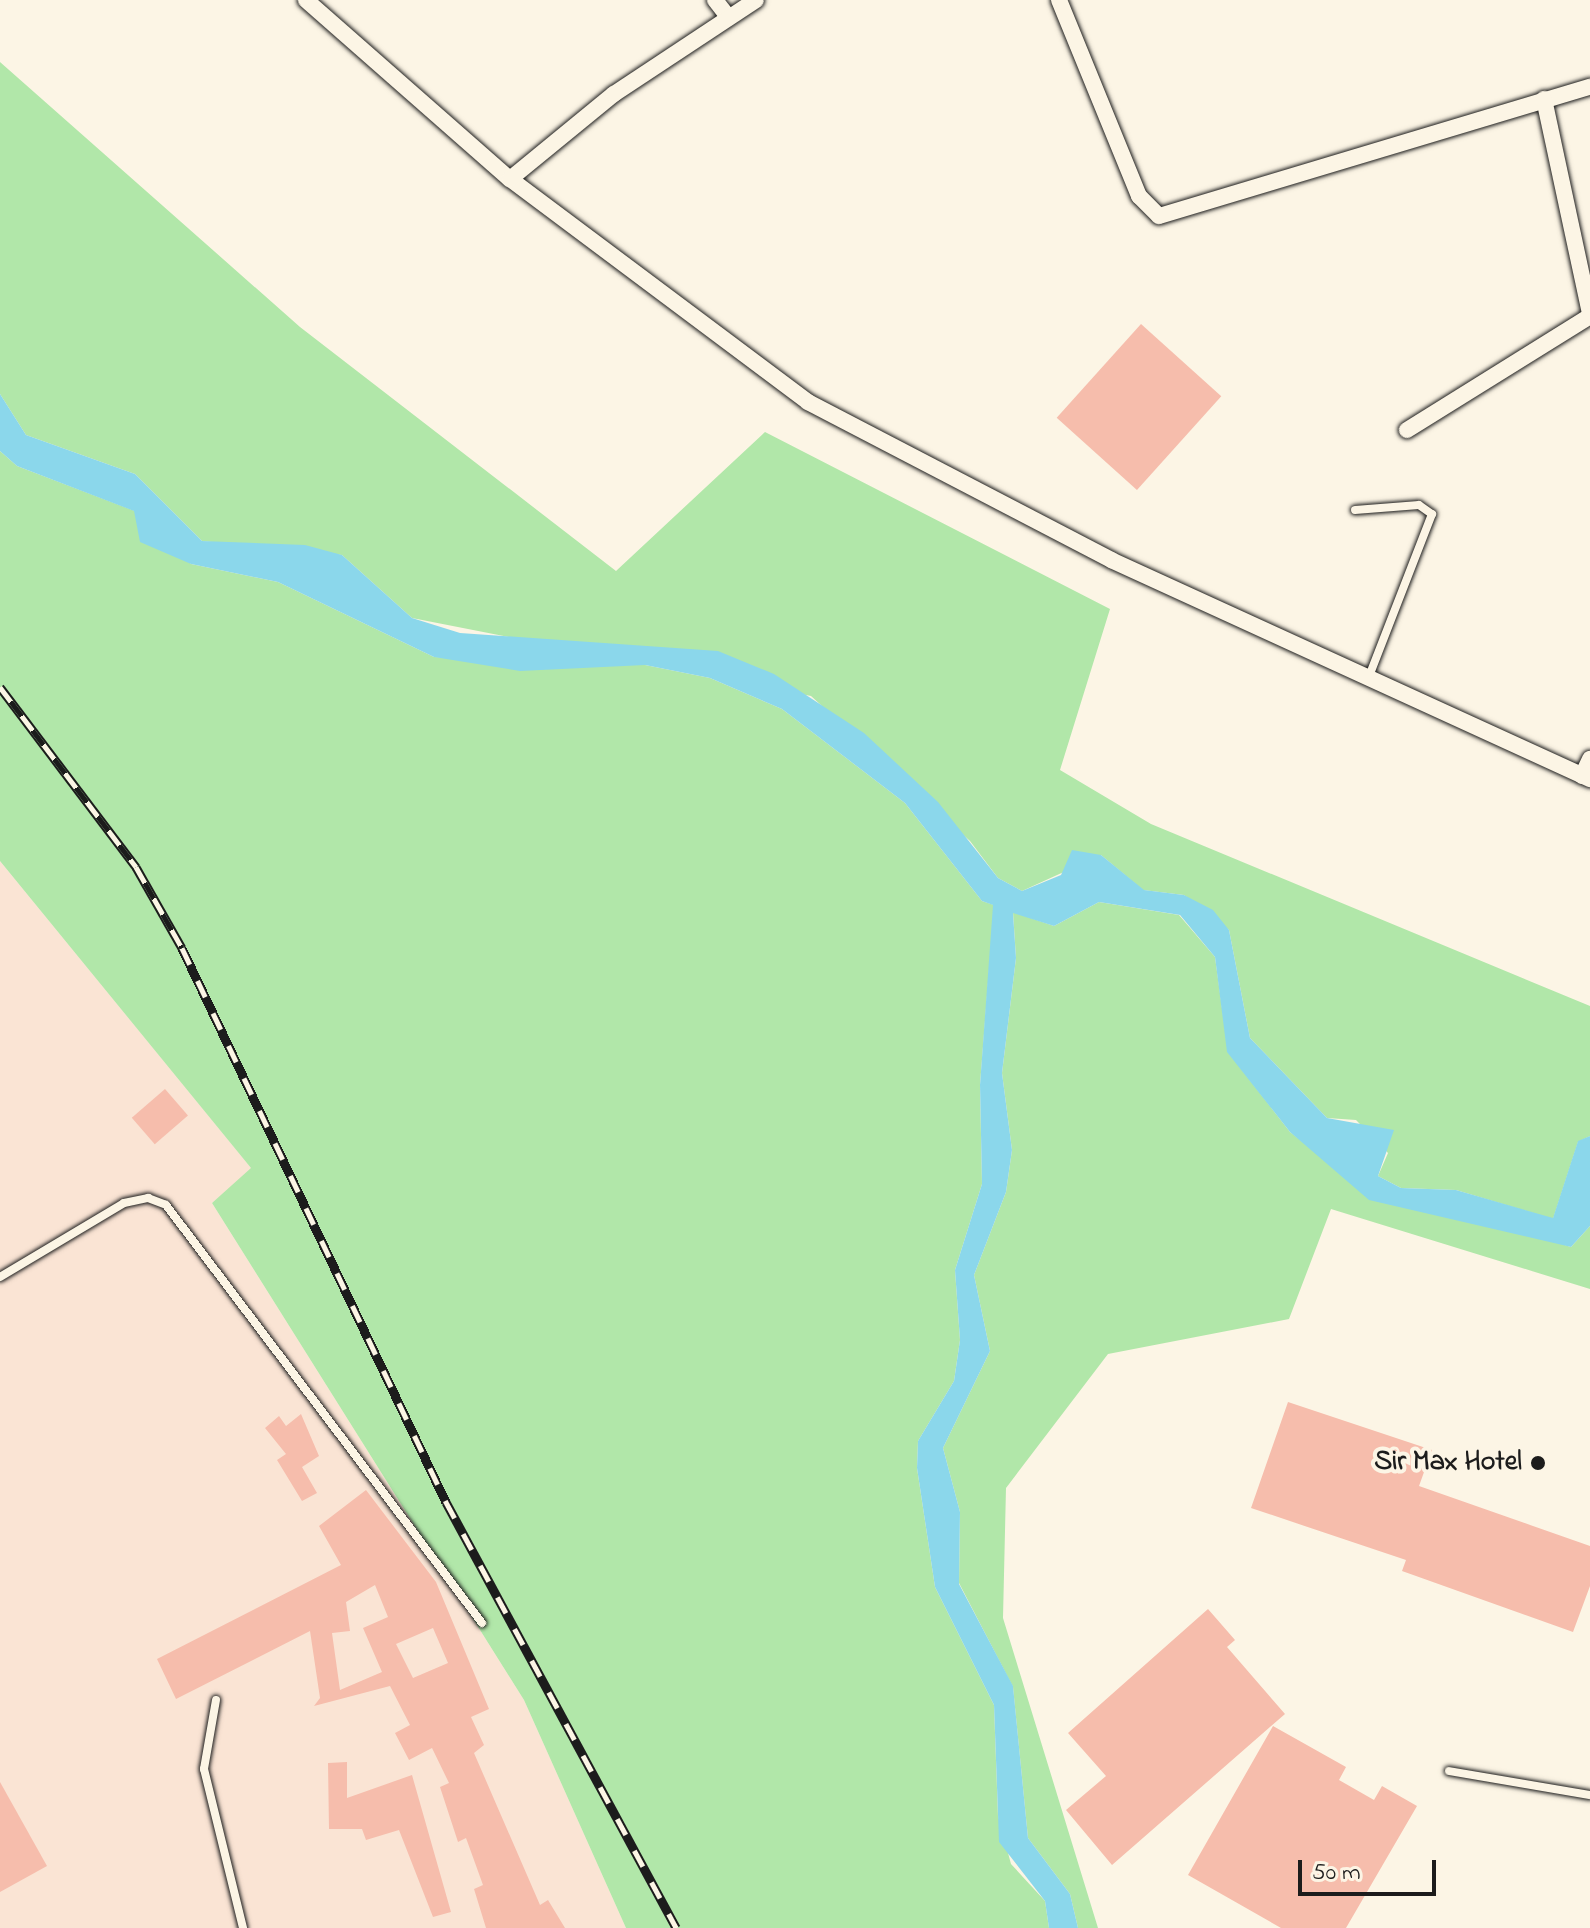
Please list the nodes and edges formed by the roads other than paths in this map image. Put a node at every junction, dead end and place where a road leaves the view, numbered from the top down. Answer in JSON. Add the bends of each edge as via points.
{"nodes":[{"id":1,"x":306,"y":0,"type":"edge"},
{"id":2,"x":715,"y":0,"type":"edge"},
{"id":3,"x":756,"y":0,"type":"edge"},
{"id":4,"x":1059,"y":0,"type":"edge"},
{"id":5,"x":726,"y":14,"type":"junction"},
{"id":6,"x":1590,"y":87,"type":"edge"},
{"id":7,"x":1544,"y":99,"type":"junction"},
{"id":8,"x":510,"y":179,"type":"junction"},
{"id":9,"x":1590,"y":315,"type":"edge"},
{"id":10,"x":1407,"y":430,"type":"dead end"},
{"id":11,"x":1355,"y":510,"type":"dead end"},
{"id":12,"x":1368,"y":680,"type":"junction"},
{"id":13,"x":1590,"y":759,"type":"edge"},
{"id":14,"x":1586,"y":777,"type":"edge"},
{"id":15,"x":0,"y":1277,"type":"edge"},
{"id":16,"x":482,"y":1623,"type":"dead end"},
{"id":17,"x":216,"y":1700,"type":"dead end"},
{"id":18,"x":1449,"y":1771,"type":"dead end"},
{"id":19,"x":1590,"y":1795,"type":"edge"},
{"id":20,"x":243,"y":1928,"type":"edge"}],
"edges":[{"from":1,"to":8,"type":"street"},
{"from":2,"to":5,"type":"street"},
{"from":3,"to":5,"type":"street"},
{"from":4,"to":7,"type":"street","via":[[1139,196],[1159,216],[1188,213]]},
{"from":5,"to":8,"type":"street"},
{"from":6,"to":7,"type":"street"},
{"from":7,"to":9,"type":"street"},
{"from":8,"to":12,"type":"street","via":[[808,402],[952,482]]},
{"from":9,"to":10,"type":"street"},
{"from":11,"to":12,"type":"lane","via":[[1419,505],[1432,514]]},
{"from":12,"to":14,"type":"street"},
{"from":13,"to":14,"type":"street"},
{"from":15,"to":16,"type":"lane","via":[[124,1203],[148,1198],[166,1205]]},
{"from":17,"to":20,"type":"lane","via":[[204,1769]]},
{"from":18,"to":19,"type":"lane"}]}
